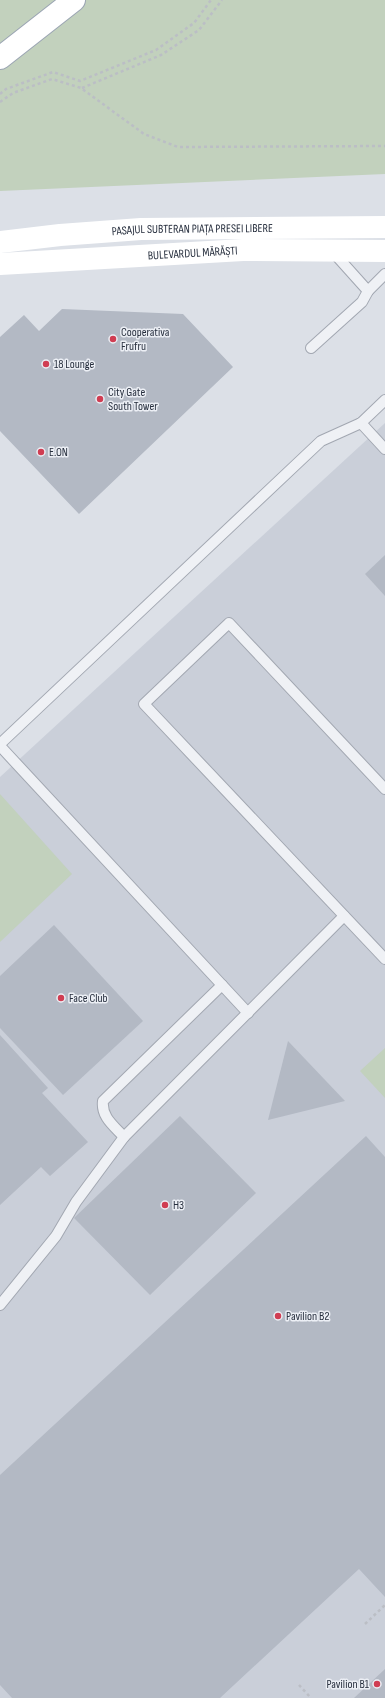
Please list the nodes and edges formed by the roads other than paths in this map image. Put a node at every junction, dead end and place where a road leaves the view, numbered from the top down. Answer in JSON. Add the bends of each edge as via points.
{"nodes":[{"id":1,"x":74,"y":0,"type":"edge"},
{"id":2,"x":0,"y":58,"type":"edge"},
{"id":3,"x":385,"y":227,"type":"edge"},
{"id":4,"x":0,"y":242,"type":"edge"},
{"id":5,"x":385,"y":251,"type":"edge"},
{"id":6,"x":333,"y":252,"type":"junction"},
{"id":7,"x":0,"y":264,"type":"edge"},
{"id":8,"x":385,"y":274,"type":"edge"},
{"id":9,"x":368,"y":291,"type":"junction"},
{"id":10,"x":312,"y":348,"type":"dead end"},
{"id":11,"x":385,"y":400,"type":"edge"},
{"id":12,"x":360,"y":423,"type":"junction"},
{"id":13,"x":385,"y":449,"type":"edge"},
{"id":14,"x":0,"y":745,"type":"edge"},
{"id":15,"x":385,"y":789,"type":"edge"},
{"id":16,"x":344,"y":916,"type":"junction"},
{"id":17,"x":385,"y":959,"type":"edge"},
{"id":18,"x":222,"y":985,"type":"junction"},
{"id":19,"x":248,"y":1013,"type":"junction"},
{"id":20,"x":124,"y":1137,"type":"junction"},
{"id":21,"x":0,"y":1305,"type":"edge"}],
"edges":[{"from":1,"to":2,"type":"main road"},
{"from":3,"to":4,"type":"main road","name":"PASAJUL SUBTERAN PIAȚA PRESEI LIBERE","via":[[141,230]]},
{"from":5,"to":6,"type":"main road","name":"BULEVARDUL MĂRĂȘTI"},
{"from":6,"to":7,"type":"main road","name":"BULEVARDUL MĂRĂȘTI","via":[[243,250]]},
{"from":6,"to":9,"type":"lane"},
{"from":8,"to":9,"type":"lane"},
{"from":9,"to":10,"type":"lane","via":[[362,302]]},
{"from":11,"to":12,"type":"lane"},
{"from":12,"to":13,"type":"lane"},
{"from":12,"to":14,"type":"lane","via":[[321,441]]},
{"from":14,"to":18,"type":"lane"},
{"from":15,"to":16,"type":"lane","via":[[229,623],[144,704]]},
{"from":16,"to":17,"type":"lane"},
{"from":16,"to":19,"type":"lane"},
{"from":18,"to":19,"type":"lane"},
{"from":18,"to":20,"type":"lane","via":[[103,1101],[104,1116]]},
{"from":19,"to":20,"type":"lane"},
{"from":20,"to":21,"type":"lane","via":[[76,1202],[56,1236]]}]}
